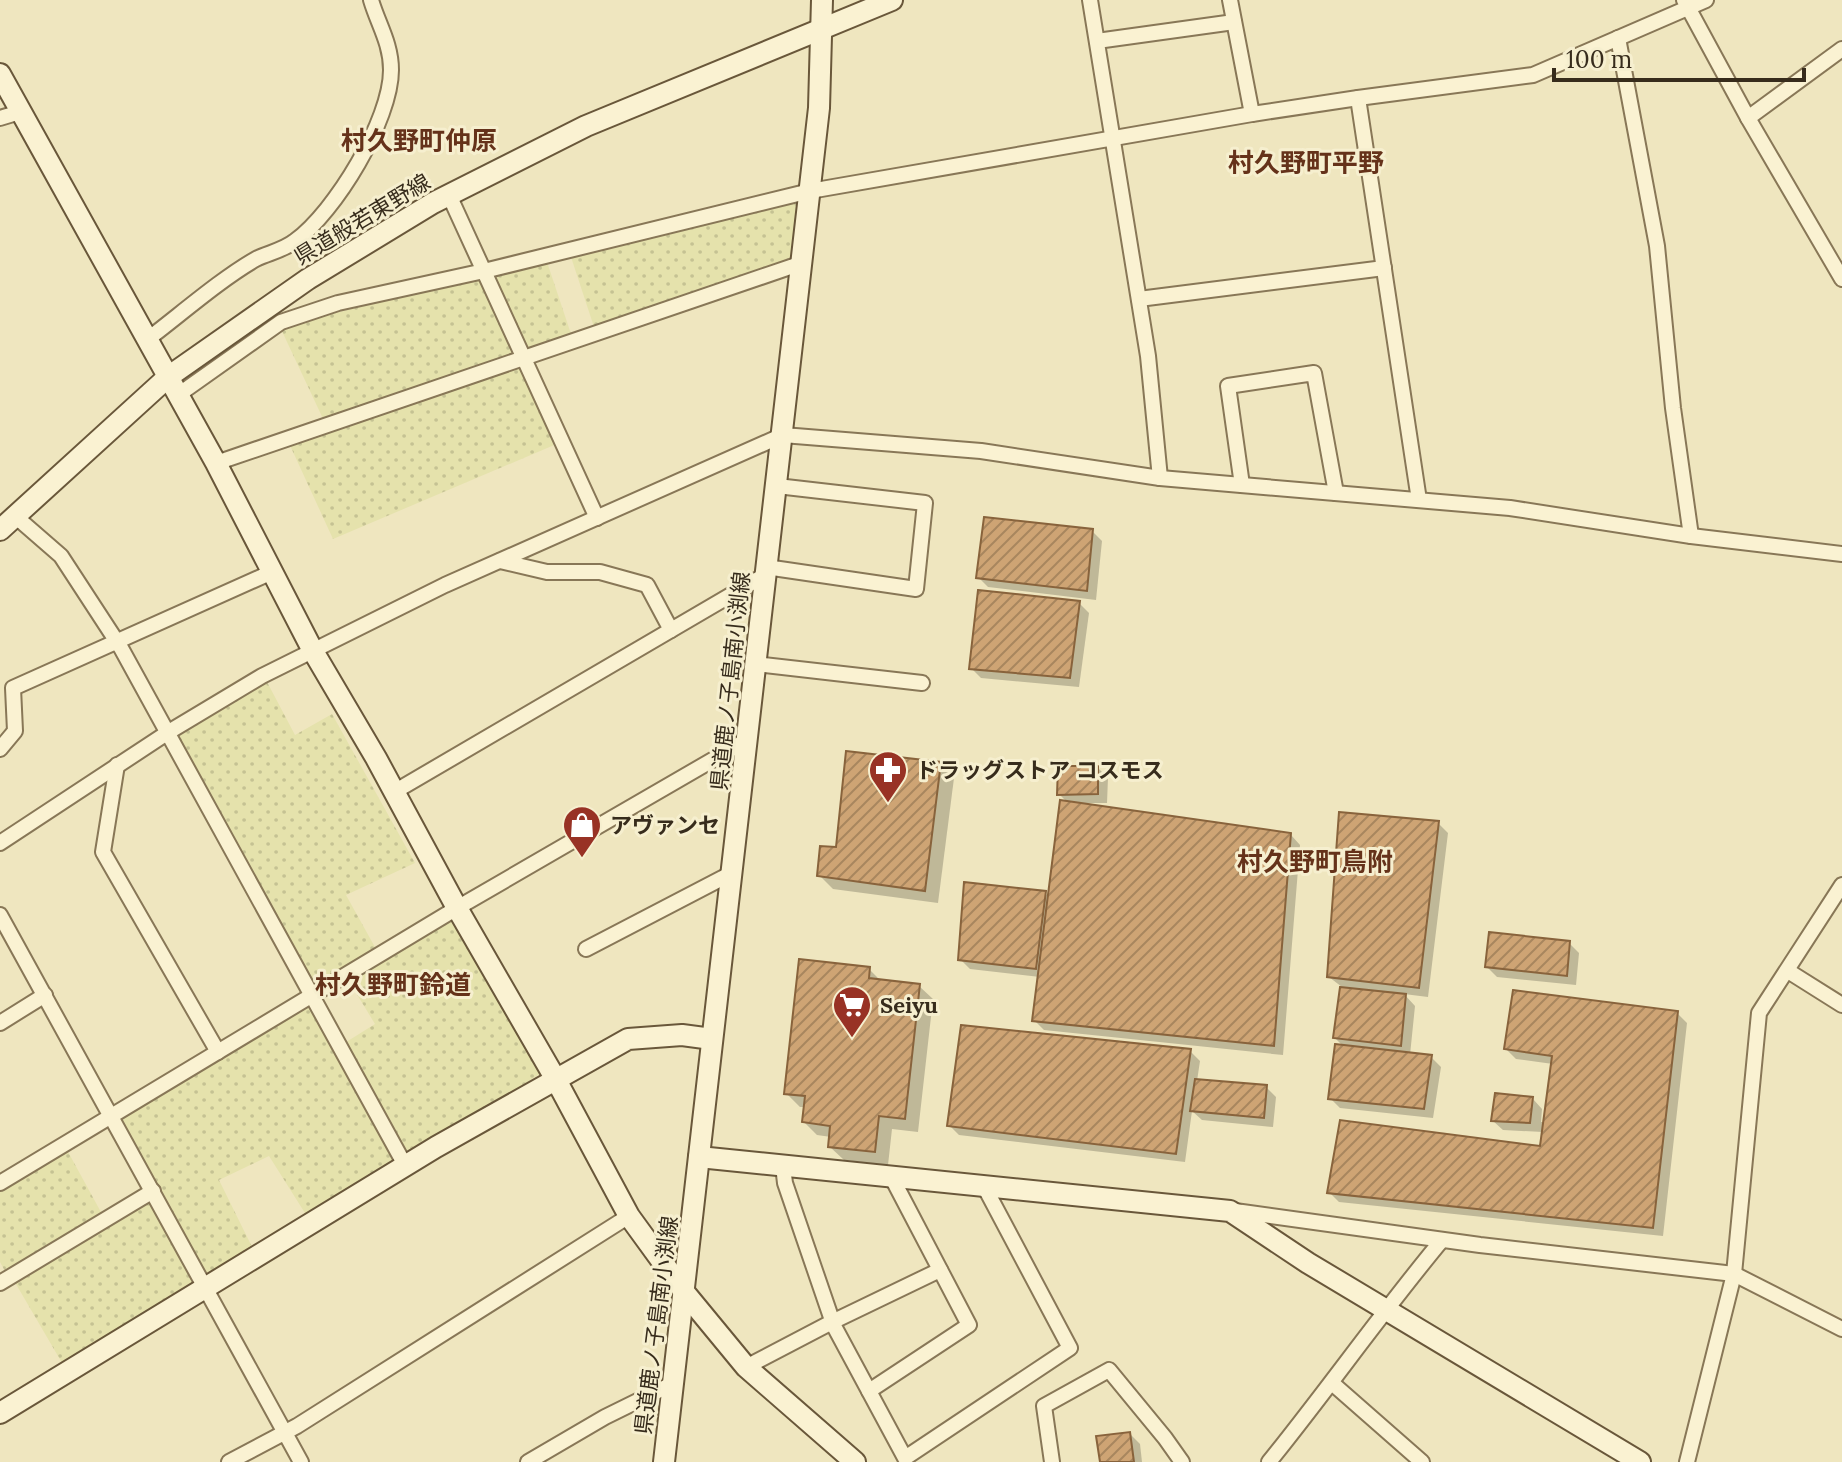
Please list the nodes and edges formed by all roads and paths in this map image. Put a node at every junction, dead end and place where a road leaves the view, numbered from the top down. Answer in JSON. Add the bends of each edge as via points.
{"nodes":[{"id":1,"x":371,"y":0,"type":"edge"},
{"id":2,"x":822,"y":0,"type":"edge"},
{"id":3,"x":892,"y":0,"type":"edge"},
{"id":4,"x":1090,"y":0,"type":"edge"},
{"id":5,"x":1230,"y":0,"type":"edge"},
{"id":6,"x":1706,"y":0,"type":"edge"},
{"id":7,"x":1686,"y":4,"type":"edge"},
{"id":8,"x":1234,"y":22,"type":"junction"},
{"id":9,"x":822,"y":29,"type":"junction"},
{"id":10,"x":1618,"y":38,"type":"junction"},
{"id":11,"x":1097,"y":41,"type":"junction"},
{"id":12,"x":1842,"y":49,"type":"edge"},
{"id":13,"x":0,"y":74,"type":"edge"},
{"id":14,"x":1358,"y":98,"type":"junction"},
{"id":15,"x":1252,"y":114,"type":"junction"},
{"id":16,"x":10,"y":115,"type":"edge"},
{"id":17,"x":1748,"y":118,"type":"junction"},
{"id":18,"x":1112,"y":137,"type":"junction"},
{"id":19,"x":810,"y":191,"type":"junction"},
{"id":20,"x":449,"y":195,"type":"junction"},
{"id":21,"x":802,"y":263,"type":"junction"},
{"id":22,"x":1384,"y":268,"type":"junction"},
{"id":23,"x":484,"y":271,"type":"junction"},
{"id":24,"x":1841,"y":274,"type":"edge"},
{"id":25,"x":1139,"y":299,"type":"junction"},
{"id":26,"x":148,"y":339,"type":"junction"},
{"id":27,"x":524,"y":358,"type":"junction"},
{"id":28,"x":173,"y":386,"type":"junction"},
{"id":29,"x":783,"y":435,"type":"junction"},
{"id":30,"x":216,"y":463,"type":"junction"},
{"id":31,"x":1160,"y":478,"type":"junction"},
{"id":32,"x":1242,"y":485,"type":"junction"},
{"id":33,"x":777,"y":486,"type":"junction"},
{"id":34,"x":1336,"y":493,"type":"junction"},
{"id":35,"x":1419,"y":500,"type":"junction"},
{"id":36,"x":597,"y":518,"type":"junction"},
{"id":37,"x":8,"y":523,"type":"edge"},
{"id":38,"x":1691,"y":536,"type":"junction"},
{"id":39,"x":1842,"y":554,"type":"edge"},
{"id":40,"x":500,"y":561,"type":"junction"},
{"id":41,"x":766,"y":571,"type":"junction"},
{"id":42,"x":272,"y":572,"type":"junction"},
{"id":43,"x":671,"y":630,"type":"junction"},
{"id":44,"x":118,"y":642,"type":"junction"},
{"id":45,"x":313,"y":651,"type":"junction"},
{"id":46,"x":755,"y":664,"type":"junction"},
{"id":47,"x":922,"y":683,"type":"dead end"},
{"id":48,"x":6,"y":688,"type":"edge"},
{"id":49,"x":167,"y":733,"type":"junction"},
{"id":50,"x":747,"y":740,"type":"junction"},
{"id":51,"x":0,"y":749,"type":"edge"},
{"id":52,"x":117,"y":765,"type":"junction"},
{"id":53,"x":394,"y":792,"type":"junction"},
{"id":54,"x":0,"y":843,"type":"edge"},
{"id":55,"x":732,"y":873,"type":"junction"},
{"id":56,"x":1840,"y":892,"type":"edge"},
{"id":57,"x":457,"y":908,"type":"junction"},
{"id":58,"x":0,"y":915,"type":"edge"},
{"id":59,"x":586,"y":949,"type":"dead end"},
{"id":60,"x":1788,"y":971,"type":"junction"},
{"id":61,"x":313,"y":994,"type":"junction"},
{"id":62,"x":45,"y":995,"type":"junction"},
{"id":63,"x":1842,"y":1005,"type":"edge"},
{"id":64,"x":0,"y":1023,"type":"edge"},
{"id":65,"x":712,"y":1039,"type":"junction"},
{"id":66,"x":218,"y":1052,"type":"junction"},
{"id":67,"x":555,"y":1078,"type":"junction"},
{"id":68,"x":112,"y":1116,"type":"junction"},
{"id":69,"x":699,"y":1157,"type":"junction"},
{"id":70,"x":783,"y":1166,"type":"junction"},
{"id":71,"x":406,"y":1167,"type":"junction"},
{"id":72,"x":891,"y":1176,"type":"junction"},
{"id":73,"x":0,"y":1183,"type":"edge"},
{"id":74,"x":984,"y":1186,"type":"junction"},
{"id":75,"x":153,"y":1191,"type":"junction"},
{"id":76,"x":1230,"y":1211,"type":"junction"},
{"id":77,"x":629,"y":1216,"type":"junction"},
{"id":78,"x":1291,"y":1219,"type":"junction"},
{"id":79,"x":1269,"y":1237,"type":"junction"},
{"id":80,"x":1442,"y":1240,"type":"junction"},
{"id":81,"x":940,"y":1270,"type":"junction"},
{"id":82,"x":1734,"y":1274,"type":"junction"},
{"id":83,"x":0,"y":1283,"type":"edge"},
{"id":84,"x":205,"y":1289,"type":"junction"},
{"id":85,"x":685,"y":1293,"type":"junction"},
{"id":86,"x":1384,"y":1309,"type":"junction"},
{"id":87,"x":832,"y":1322,"type":"junction"},
{"id":88,"x":1842,"y":1329,"type":"edge"},
{"id":89,"x":746,"y":1367,"type":"junction"},
{"id":90,"x":674,"y":1383,"type":"junction"},
{"id":91,"x":1332,"y":1383,"type":"junction"},
{"id":92,"x":869,"y":1391,"type":"junction"},
{"id":93,"x":0,"y":1413,"type":"edge"},
{"id":94,"x":285,"y":1432,"type":"junction"},
{"id":95,"x":229,"y":1462,"type":"edge"},
{"id":96,"x":301,"y":1462,"type":"edge"},
{"id":97,"x":528,"y":1462,"type":"edge"},
{"id":98,"x":664,"y":1462,"type":"edge"},
{"id":99,"x":855,"y":1462,"type":"edge"},
{"id":100,"x":1052,"y":1462,"type":"edge"},
{"id":101,"x":1182,"y":1462,"type":"edge"},
{"id":102,"x":1269,"y":1462,"type":"edge"},
{"id":103,"x":1422,"y":1462,"type":"edge"},
{"id":104,"x":1640,"y":1462,"type":"edge"},
{"id":105,"x":1687,"y":1462,"type":"edge"}],
"edges":[{"from":1,"to":26,"type":"street","via":[[386,36],[390,93],[358,164],[294,242],[255,260]]},
{"from":2,"to":9,"type":"street","name":"県道鹿ノ子島南小渕線"},
{"from":3,"to":9,"type":"street","name":"県道般若東野線"},
{"from":4,"to":11,"type":"street"},
{"from":5,"to":8,"type":"street"},
{"from":6,"to":7,"type":"street"},
{"from":7,"to":10,"type":"street"},
{"from":7,"to":17,"type":"street"},
{"from":8,"to":11,"type":"street"},
{"from":8,"to":15,"type":"street"},
{"from":9,"to":19,"type":"street","name":"県道鹿ノ子島南小渕線"},
{"from":9,"to":20,"type":"street","name":"県道般若東野線","via":[[586,126]]},
{"from":10,"to":14,"type":"street","via":[[1533,75]]},
{"from":10,"to":38,"type":"street","via":[[1657,246]]},
{"from":11,"to":18,"type":"street"},
{"from":12,"to":17,"type":"street"},
{"from":13,"to":16,"type":"street"},
{"from":14,"to":15,"type":"street"},
{"from":14,"to":22,"type":"street"},
{"from":15,"to":18,"type":"street"},
{"from":16,"to":26,"type":"street"},
{"from":17,"to":24,"type":"street"},
{"from":18,"to":19,"type":"street"},
{"from":18,"to":25,"type":"street"},
{"from":19,"to":21,"type":"street","name":"県道鹿ノ子島南小渕線"},
{"from":19,"to":23,"type":"street"},
{"from":20,"to":23,"type":"street"},
{"from":20,"to":28,"type":"street","name":"県道般若東野線","via":[[308,279]]},
{"from":21,"to":27,"type":"street"},
{"from":21,"to":29,"type":"street","name":"県道鹿ノ子島南小渕線"},
{"from":22,"to":25,"type":"street"},
{"from":22,"to":35,"type":"street"},
{"from":23,"to":27,"type":"street"},
{"from":23,"to":28,"type":"street","via":[[338,303],[281,322]]},
{"from":25,"to":31,"type":"street"},
{"from":26,"to":28,"type":"street"},
{"from":27,"to":30,"type":"street"},
{"from":27,"to":36,"type":"street"},
{"from":28,"to":30,"type":"street"},
{"from":28,"to":37,"type":"street","name":"県道般若東野線"},
{"from":29,"to":31,"type":"street","via":[[981,451]]},
{"from":29,"to":33,"type":"street","name":"県道鹿ノ子島南小渕線"},
{"from":29,"to":36,"type":"street"},
{"from":30,"to":42,"type":"street"},
{"from":31,"to":32,"type":"street"},
{"from":32,"to":34,"type":"street"},
{"from":32,"to":34,"type":"street","via":[[1228,386],[1314,373]]},
{"from":33,"to":41,"type":"street","name":"県道鹿ノ子島南小渕線"},
{"from":33,"to":41,"type":"street","via":[[925,503],[916,589]]},
{"from":34,"to":35,"type":"street"},
{"from":35,"to":38,"type":"street","via":[[1510,508]]},
{"from":36,"to":40,"type":"street"},
{"from":37,"to":44,"type":"street","via":[[61,556]]},
{"from":38,"to":39,"type":"street"},
{"from":40,"to":43,"type":"street","via":[[547,572],[600,572],[647,585]]},
{"from":40,"to":45,"type":"street"},
{"from":41,"to":43,"type":"street"},
{"from":41,"to":46,"type":"street","name":"県道鹿ノ子島南小渕線"},
{"from":42,"to":44,"type":"street"},
{"from":42,"to":45,"type":"street"},
{"from":43,"to":53,"type":"street"},
{"from":44,"to":48,"type":"street"},
{"from":44,"to":49,"type":"street"},
{"from":45,"to":49,"type":"street"},
{"from":45,"to":53,"type":"street"},
{"from":46,"to":47,"type":"street"},
{"from":46,"to":50,"type":"street","name":"県道鹿ノ子島南小渕線"},
{"from":48,"to":51,"type":"street","via":[[15,731]]},
{"from":49,"to":52,"type":"street"},
{"from":49,"to":61,"type":"street"},
{"from":50,"to":55,"type":"street","name":"県道鹿ノ子島南小渕線"},
{"from":50,"to":57,"type":"street"},
{"from":52,"to":54,"type":"street"},
{"from":52,"to":66,"type":"street","via":[[103,852]]},
{"from":53,"to":57,"type":"street"},
{"from":55,"to":59,"type":"street"},
{"from":55,"to":65,"type":"street","name":"県道鹿ノ子島南小渕線"},
{"from":56,"to":60,"type":"street"},
{"from":57,"to":61,"type":"street"},
{"from":57,"to":67,"type":"street"},
{"from":58,"to":62,"type":"street"},
{"from":60,"to":63,"type":"street"},
{"from":60,"to":82,"type":"street","via":[[1759,1013]]},
{"from":61,"to":66,"type":"street"},
{"from":61,"to":71,"type":"street"},
{"from":62,"to":64,"type":"street"},
{"from":62,"to":68,"type":"street"},
{"from":65,"to":67,"type":"street","via":[[628,1039]]},
{"from":65,"to":69,"type":"street","name":"県道鹿ノ子島南小渕線"},
{"from":66,"to":68,"type":"street"},
{"from":67,"to":71,"type":"street"},
{"from":67,"to":77,"type":"street"},
{"from":68,"to":73,"type":"street"},
{"from":68,"to":75,"type":"street"},
{"from":69,"to":70,"type":"street"},
{"from":69,"to":85,"type":"street","name":"県道鹿ノ子島南小渕線"},
{"from":70,"to":72,"type":"street"},
{"from":70,"to":87,"type":"street"},
{"from":71,"to":84,"type":"street"},
{"from":72,"to":74,"type":"street"},
{"from":72,"to":81,"type":"street"},
{"from":74,"to":76,"type":"street"},
{"from":74,"to":92,"type":"street","via":[[1070,1348],[905,1458]]},
{"from":75,"to":83,"type":"street"},
{"from":75,"to":84,"type":"street"},
{"from":76,"to":78,"type":"street"},
{"from":76,"to":79,"type":"street"},
{"from":77,"to":85,"type":"street"},
{"from":77,"to":94,"type":"street"},
{"from":78,"to":79,"type":"street"},
{"from":78,"to":80,"type":"street"},
{"from":79,"to":86,"type":"street"},
{"from":80,"to":82,"type":"street"},
{"from":80,"to":86,"type":"street"},
{"from":81,"to":87,"type":"street"},
{"from":81,"to":92,"type":"street","via":[[969,1325]]},
{"from":82,"to":88,"type":"street"},
{"from":82,"to":105,"type":"street"},
{"from":84,"to":93,"type":"street"},
{"from":84,"to":94,"type":"street"},
{"from":85,"to":89,"type":"street"},
{"from":85,"to":90,"type":"street","name":"県道鹿ノ子島南小渕線"},
{"from":86,"to":91,"type":"street"},
{"from":86,"to":104,"type":"street"},
{"from":87,"to":89,"type":"street"},
{"from":87,"to":92,"type":"street"},
{"from":89,"to":99,"type":"street"},
{"from":90,"to":97,"type":"street"},
{"from":90,"to":98,"type":"street","name":"県道鹿ノ子島南小渕線"},
{"from":91,"to":102,"type":"street"},
{"from":91,"to":103,"type":"street"},
{"from":94,"to":95,"type":"street"},
{"from":94,"to":96,"type":"street"},
{"from":100,"to":101,"type":"street","via":[[1044,1406],[1109,1370]]}]}
